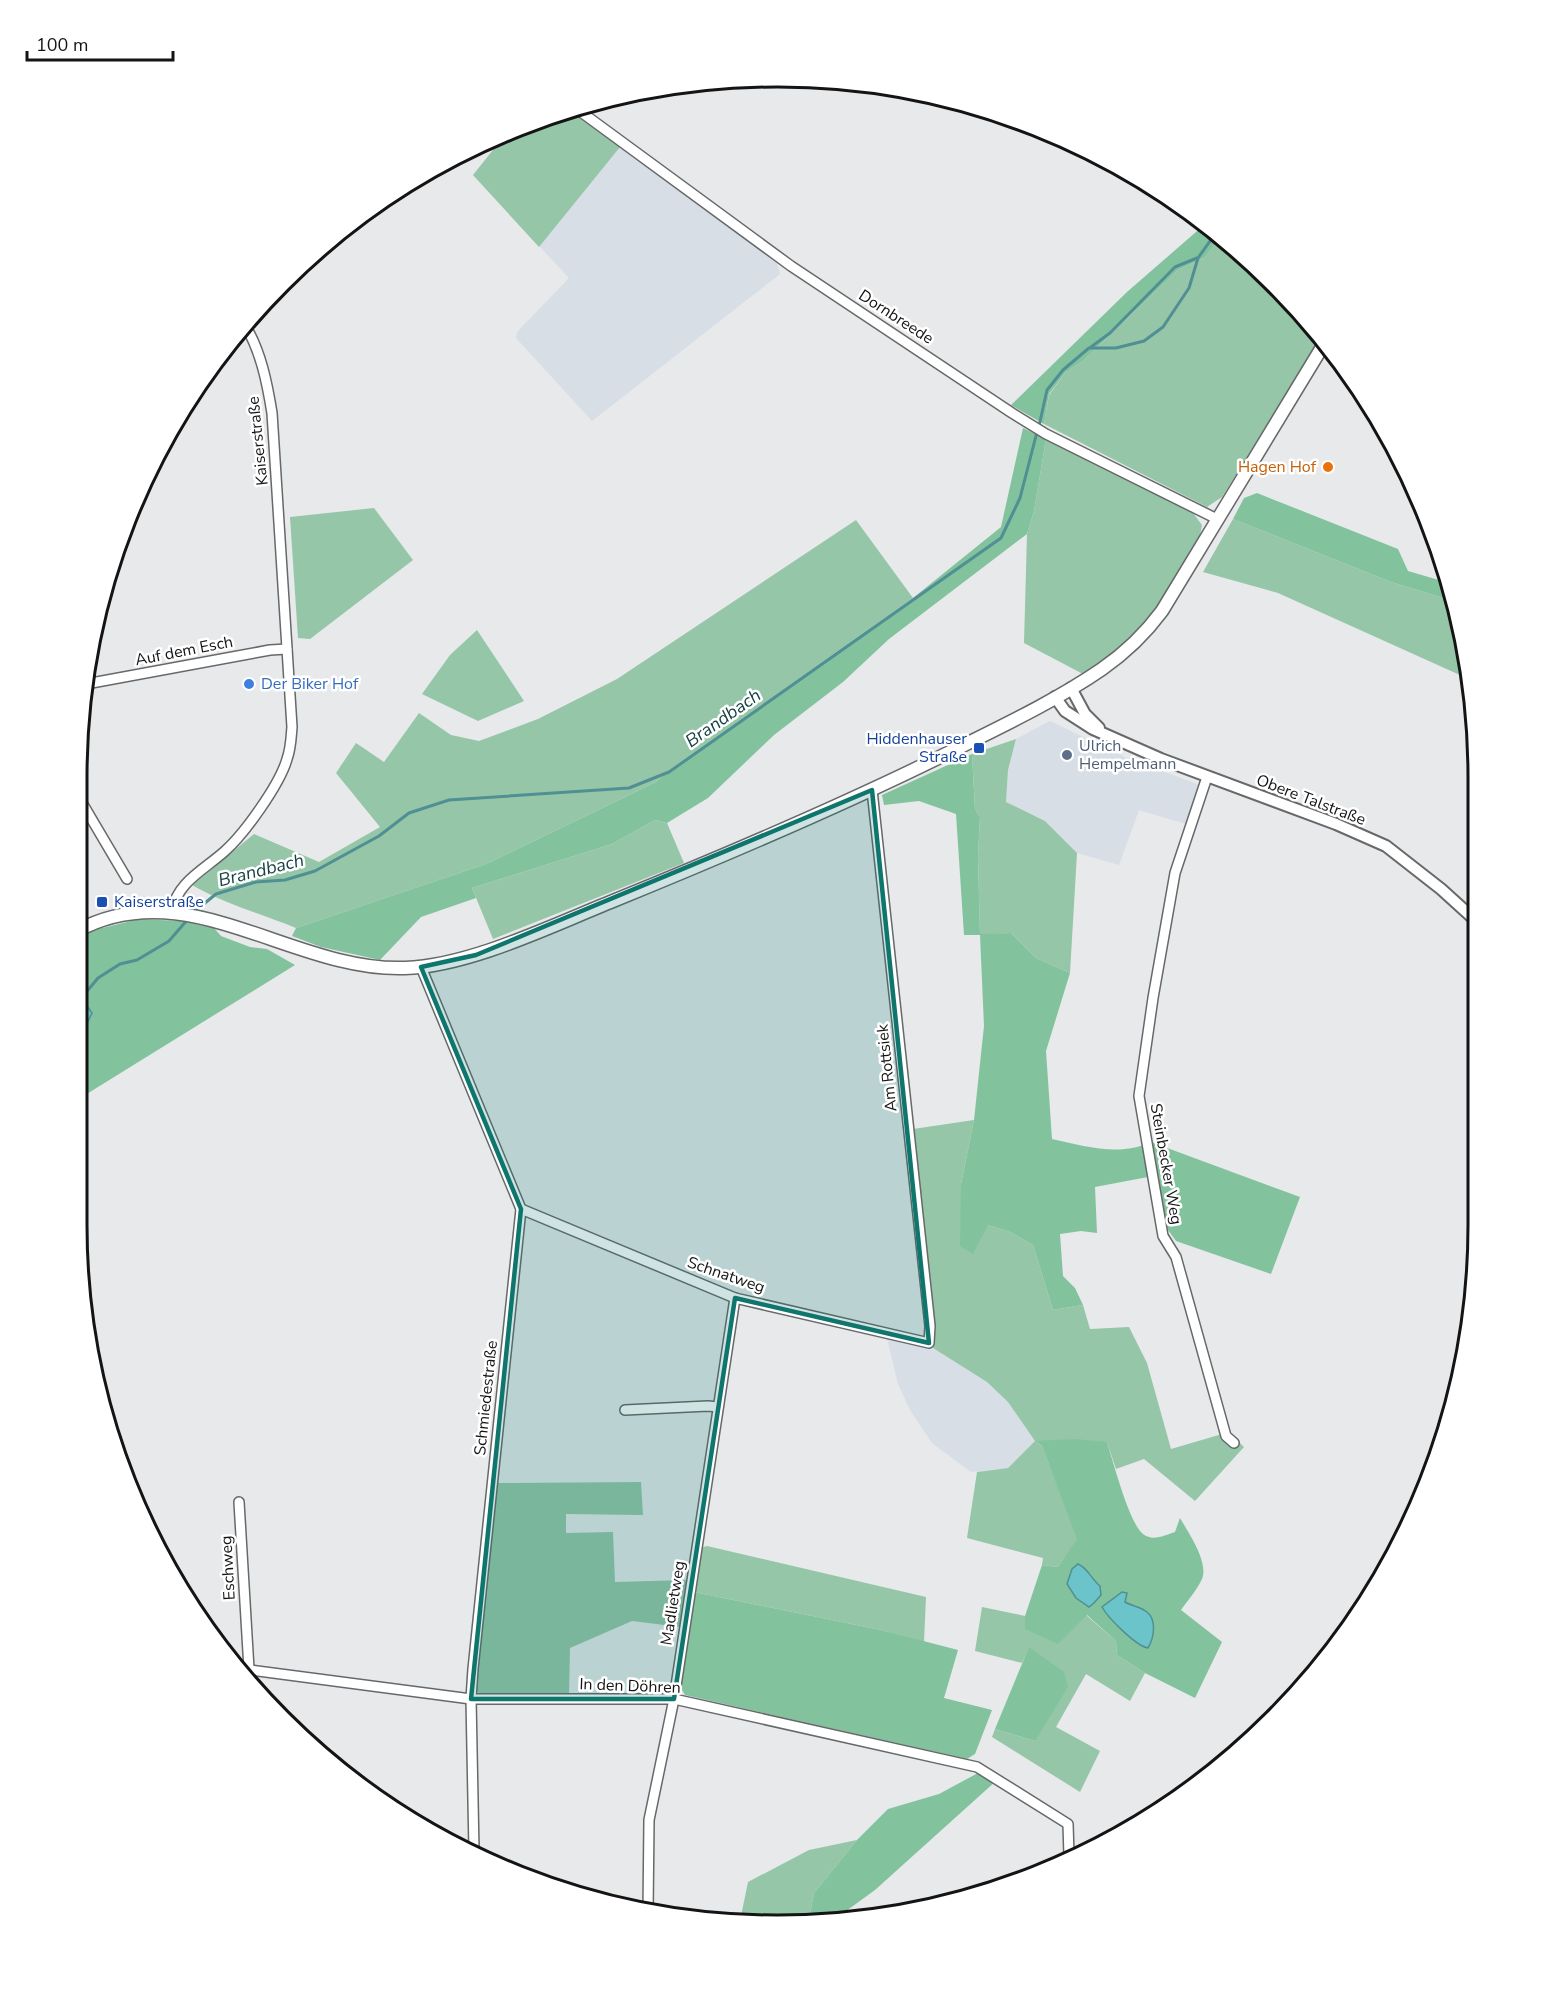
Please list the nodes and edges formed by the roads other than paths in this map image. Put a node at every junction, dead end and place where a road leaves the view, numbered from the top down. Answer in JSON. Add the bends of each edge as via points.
{"nodes":[{"id":1,"x":584,"y":115,"type":"edge"},
{"id":2,"x":249,"y":333,"type":"edge"},
{"id":3,"x":1320,"y":351,"type":"edge"},
{"id":4,"x":1217,"y":519,"type":"junction"},
{"id":5,"x":287,"y":649,"type":"junction"},
{"id":6,"x":94,"y":683,"type":"edge"},
{"id":7,"x":1071,"y":688,"type":"junction"},
{"id":8,"x":1055,"y":697,"type":"junction"},
{"id":9,"x":1120,"y":741,"type":"junction"},
{"id":10,"x":1207,"y":777,"type":"junction"},
{"id":11,"x":872,"y":790,"type":"junction"},
{"id":12,"x":87,"y":812,"type":"edge"},
{"id":13,"x":126,"y":879,"type":"dead end"},
{"id":14,"x":177,"y":912,"type":"junction"},
{"id":15,"x":1468,"y":913,"type":"edge"},
{"id":16,"x":87,"y":927,"type":"edge"},
{"id":17,"x":421,"y":967,"type":"junction"},
{"id":18,"x":521,"y":1209,"type":"junction"},
{"id":19,"x":735,"y":1298,"type":"junction"},
{"id":20,"x":929,"y":1343,"type":"joint"},
{"id":21,"x":718,"y":1407,"type":"junction"},
{"id":22,"x":625,"y":1410,"type":"dead end"},
{"id":23,"x":1234,"y":1443,"type":"dead end"},
{"id":24,"x":239,"y":1502,"type":"dead end"},
{"id":25,"x":246,"y":1665,"type":"edge"},
{"id":26,"x":250,"y":1669,"type":"edge"},
{"id":27,"x":471,"y":1699,"type":"junction"},
{"id":28,"x":674,"y":1699,"type":"junction"},
{"id":29,"x":474,"y":1845,"type":"edge"},
{"id":30,"x":1069,"y":1850,"type":"edge"},
{"id":31,"x":648,"y":1903,"type":"edge"}],
"edges":[{"from":1,"to":4,"type":"street","name":"Dornbreede","via":[[791,266],[1017,416]]},
{"from":2,"to":5,"type":"street","name":"Kaiserstraße","via":[[261,362],[272,413]]},
{"from":3,"to":4,"type":"main road"},
{"from":4,"to":7,"type":"main road","via":[[1150,628],[1122,654]]},
{"from":5,"to":6,"type":"street","name":"Auf dem Esch"},
{"from":5,"to":14,"type":"street","name":"Kaiserstraße","via":[[292,727],[287,761],[248,825],[226,850],[177,892]]},
{"from":7,"to":8,"type":"main road"},
{"from":7,"to":9,"type":"street","name":"Obere Talstraße","via":[[1095,725]]},
{"from":8,"to":9,"type":"street","name":"Obere Talstraße","via":[[1065,711]]},
{"from":8,"to":11,"type":"main road"},
{"from":9,"to":10,"type":"street","name":"Obere Talstraße"},
{"from":10,"to":15,"type":"street","name":"Obere Talstraße","via":[[1386,846]]},
{"from":10,"to":23,"type":"street","name":"Steinbecker Weg","via":[[1175,873],[1139,1096],[1163,1236],[1176,1257],[1226,1436]]},
{"from":11,"to":17,"type":"main road","via":[[559,923],[476,955]]},
{"from":11,"to":20,"type":"street","name":"Am Rottsiek"},
{"from":12,"to":13,"type":"street"},
{"from":14,"to":16,"type":"main road","via":[[114,916]]},
{"from":14,"to":17,"type":"main road","via":[[353,964]]},
{"from":17,"to":18,"type":"street","name":"Schmiedestraße"},
{"from":18,"to":19,"type":"street","name":"Schnatweg"},
{"from":18,"to":27,"type":"street","name":"Schmiedestraße"},
{"from":19,"to":20,"type":"street","name":"Schnatweg"},
{"from":19,"to":21,"type":"street","name":"Madlietweg"},
{"from":21,"to":22,"type":"street"},
{"from":21,"to":28,"type":"street","name":"Madlietweg"},
{"from":24,"to":25,"type":"street","name":"Eschweg"},
{"from":26,"to":27,"type":"street","name":"In den Döhren"},
{"from":27,"to":28,"type":"street","name":"In den Döhren"},
{"from":27,"to":29,"type":"street","name":"Schmiedestraße"},
{"from":28,"to":30,"type":"street","name":"In den Döhren","via":[[977,1767],[1068,1824]]},
{"from":28,"to":31,"type":"street","name":"Madlietweg","via":[[649,1820]]}]}
